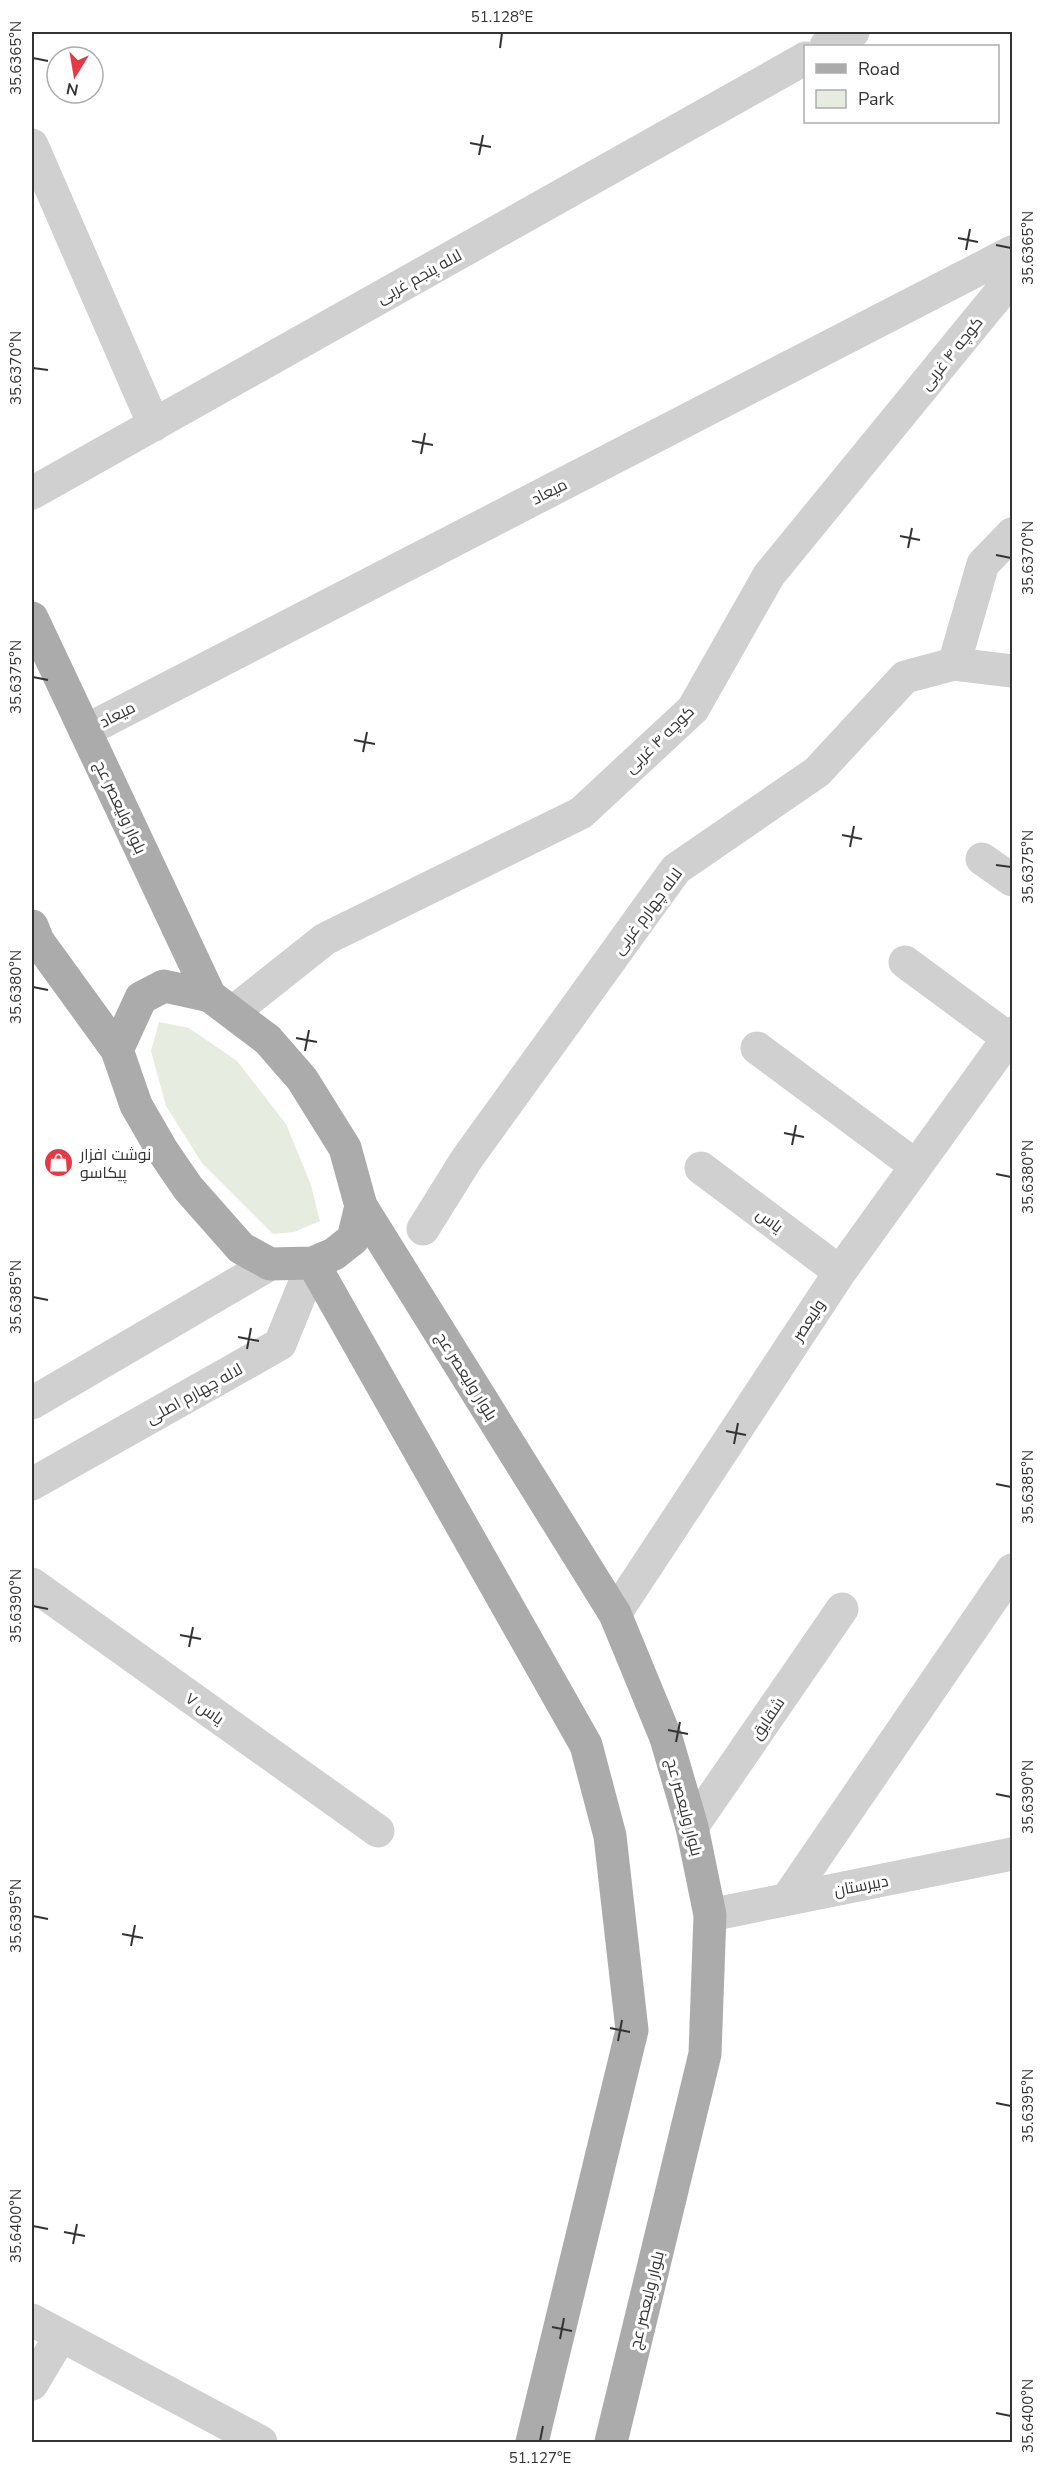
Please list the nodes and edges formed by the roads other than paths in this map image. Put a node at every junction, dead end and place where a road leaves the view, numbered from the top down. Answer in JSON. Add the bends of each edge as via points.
{"nodes":[{"id":1,"x":853,"y":32,"type":"edge"},
{"id":2,"x":828,"y":45,"type":"edge"},
{"id":3,"x":804,"y":59,"type":"edge"},
{"id":4,"x":32,"y":145,"type":"edge"},
{"id":5,"x":1012,"y":252,"type":"edge"},
{"id":6,"x":1012,"y":278,"type":"edge"},
{"id":7,"x":154,"y":425,"type":"junction"},
{"id":8,"x":32,"y":493,"type":"edge"},
{"id":9,"x":1012,"y":534,"type":"edge"},
{"id":10,"x":32,"y":618,"type":"edge"},
{"id":11,"x":954,"y":664,"type":"junction"},
{"id":12,"x":1012,"y":671,"type":"edge"},
{"id":13,"x":85,"y":731,"type":"junction"},
{"id":14,"x":982,"y":859,"type":"dead end"},
{"id":15,"x":1012,"y":880,"type":"edge"},
{"id":16,"x":32,"y":926,"type":"edge"},
{"id":17,"x":905,"y":962,"type":"dead end"},
{"id":18,"x":222,"y":1004,"type":"junction"},
{"id":19,"x":1011,"y":1037,"type":"edge"},
{"id":20,"x":757,"y":1048,"type":"dead end"},
{"id":21,"x":117,"y":1050,"type":"junction"},
{"id":22,"x":916,"y":1166,"type":"junction"},
{"id":23,"x":701,"y":1168,"type":"dead end"},
{"id":24,"x":361,"y":1206,"type":"junction"},
{"id":25,"x":423,"y":1229,"type":"dead end"},
{"id":26,"x":313,"y":1263,"type":"junction"},
{"id":27,"x":270,"y":1264,"type":"junction"},
{"id":28,"x":840,"y":1272,"type":"junction"},
{"id":29,"x":32,"y":1402,"type":"edge"},
{"id":30,"x":32,"y":1484,"type":"edge"},
{"id":31,"x":1012,"y":1570,"type":"edge"},
{"id":32,"x":32,"y":1584,"type":"edge"},
{"id":33,"x":842,"y":1609,"type":"dead end"},
{"id":34,"x":615,"y":1614,"type":"junction"},
{"id":35,"x":692,"y":1827,"type":"junction"},
{"id":36,"x":378,"y":1831,"type":"dead end"},
{"id":37,"x":1012,"y":1854,"type":"edge"},
{"id":38,"x":788,"y":1899,"type":"junction"},
{"id":39,"x":710,"y":1915,"type":"junction"},
{"id":40,"x":32,"y":2320,"type":"edge"},
{"id":41,"x":60,"y":2337,"type":"junction"},
{"id":42,"x":32,"y":2384,"type":"edge"},
{"id":43,"x":261,"y":2442,"type":"edge"},
{"id":44,"x":532,"y":2442,"type":"edge"},
{"id":45,"x":611,"y":2442,"type":"edge"}],
"edges":[{"from":1,"to":2,"type":"street"},
{"from":3,"to":7,"type":"street","name":"لاله پنجم غربی"},
{"from":4,"to":7,"type":"street"},
{"from":5,"to":13,"type":"street","name":"میعاد"},
{"from":6,"to":18,"type":"street","name":"کوچه ۴ غربی","via":[[769,575],[693,709],[581,813],[326,939]]},
{"from":7,"to":8,"type":"street","name":"لاله پنجم غربی"},
{"from":9,"to":11,"type":"street","via":[[983,564]]},
{"from":10,"to":13,"type":"main road","name":"بلوار ولیعصر عج"},
{"from":11,"to":12,"type":"street","name":"لاله چهارم غربی"},
{"from":11,"to":25,"type":"street","name":"لاله چهارم غربی","via":[[905,677],[817,772],[676,869],[466,1160]]},
{"from":13,"to":18,"type":"main road","name":"بلوار ولیعصر عج"},
{"from":14,"to":15,"type":"street"},
{"from":16,"to":21,"type":"main road","via":[[38,941]]},
{"from":17,"to":19,"type":"street"},
{"from":18,"to":21,"type":"main road","via":[[164,986],[141,998]]},
{"from":18,"to":24,"type":"main road","via":[[268,1040],[302,1079],[345,1148]]},
{"from":19,"to":22,"type":"street","name":"ولیعصر"},
{"from":20,"to":22,"type":"street"},
{"from":21,"to":27,"type":"main road","via":[[136,1105],[188,1188],[241,1248]]},
{"from":22,"to":28,"type":"street","name":"ولیعصر"},
{"from":23,"to":28,"type":"street","name":"یاس"},
{"from":24,"to":26,"type":"main road","via":[[353,1239],[334,1254]]},
{"from":24,"to":34,"type":"main road","name":"بلوار ولیعصر عج"},
{"from":26,"to":27,"type":"main road"},
{"from":26,"to":30,"type":"street","name":"لاله چهارم اصلی","via":[[280,1344]]},
{"from":26,"to":44,"type":"main road","via":[[586,1746],[610,1836],[632,2030]]},
{"from":27,"to":29,"type":"street"},
{"from":28,"to":34,"type":"street","name":"ولیعصر"},
{"from":31,"to":38,"type":"street"},
{"from":32,"to":36,"type":"street","name":"یاس ۷"},
{"from":33,"to":35,"type":"street","name":"شقایق"},
{"from":34,"to":35,"type":"main road","name":"بلوار ولیعصر عج","via":[[666,1738]]},
{"from":35,"to":39,"type":"main road","name":"بلوار ولیعصر عج"},
{"from":37,"to":38,"type":"street","name":"دبیرستان"},
{"from":38,"to":39,"type":"street","name":"دبیرستان"},
{"from":39,"to":45,"type":"main road","name":"بلوار ولیعصر عج","via":[[705,2054]]},
{"from":40,"to":41,"type":"street"},
{"from":41,"to":42,"type":"street"},
{"from":41,"to":43,"type":"street"}]}
